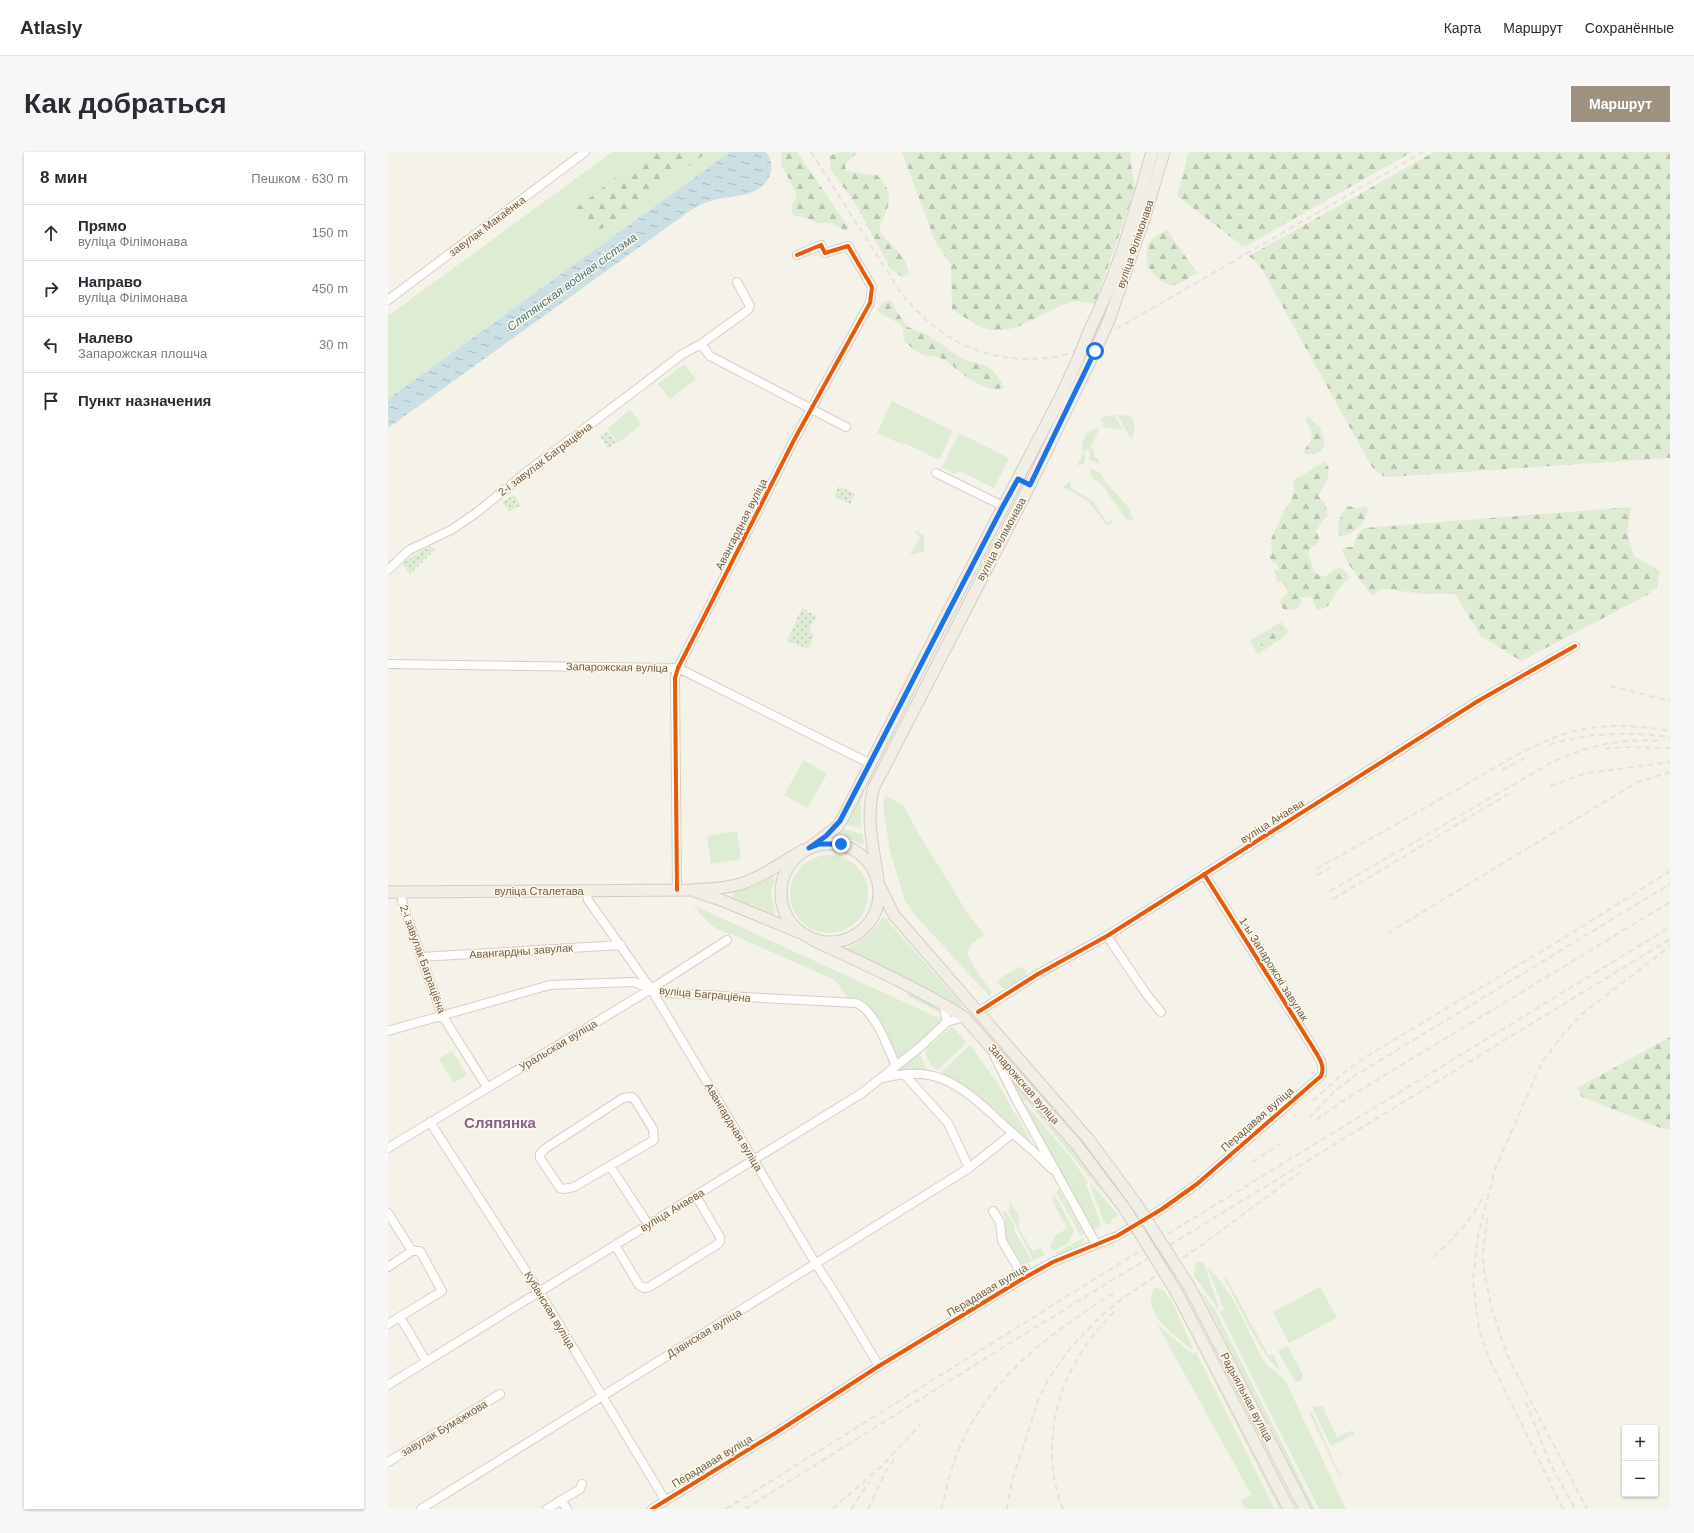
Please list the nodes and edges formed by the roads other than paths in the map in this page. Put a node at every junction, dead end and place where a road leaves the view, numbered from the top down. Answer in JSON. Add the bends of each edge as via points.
{"nodes":[{"id":1,"x":585,"y":152,"type":"edge"},
{"id":2,"x":1152,"y":152,"type":"edge"},
{"id":3,"x":1164,"y":152,"type":"edge"},
{"id":4,"x":797,"y":255,"type":"dead end"},
{"id":5,"x":738,"y":282,"type":"dead end"},
{"id":6,"x":388,"y":300,"type":"edge"},
{"id":7,"x":701,"y":344,"type":"junction"},
{"id":8,"x":811,"y":409,"type":"junction"},
{"id":9,"x":846,"y":427,"type":"dead end"},
{"id":10,"x":936,"y":473,"type":"dead end"},
{"id":11,"x":1018,"y":479,"type":"junction"},
{"id":12,"x":1030,"y":485,"type":"junction"},
{"id":13,"x":1003,"y":506,"type":"junction"},
{"id":14,"x":388,"y":570,"type":"edge"},
{"id":15,"x":1575,"y":646,"type":"dead end"},
{"id":16,"x":388,"y":664,"type":"edge"},
{"id":17,"x":678,"y":668,"type":"junction"},
{"id":18,"x":871,"y":764,"type":"junction"},
{"id":19,"x":806,"y":849,"type":"junction"},
{"id":20,"x":1204,"y":874,"type":"junction"},
{"id":21,"x":879,"y":883,"type":"junction"},
{"id":22,"x":677,"y":890,"type":"junction"},
{"id":23,"x":690,"y":890,"type":"junction"},
{"id":24,"x":402,"y":891,"type":"junction"},
{"id":25,"x":586,"y":891,"type":"junction"},
{"id":26,"x":388,"y":892,"type":"edge"},
{"id":27,"x":1107,"y":936,"type":"junction"},
{"id":28,"x":809,"y":937,"type":"junction"},
{"id":29,"x":727,"y":940,"type":"dead end"},
{"id":30,"x":621,"y":945,"type":"junction"},
{"id":31,"x":421,"y":957,"type":"junction"},
{"id":32,"x":652,"y":989,"type":"junction"},
{"id":33,"x":943,"y":1004,"type":"junction"},
{"id":34,"x":978,"y":1012,"type":"junction"},
{"id":35,"x":1161,"y":1012,"type":"dead end"},
{"id":36,"x":442,"y":1015,"type":"junction"},
{"id":37,"x":964,"y":1017,"type":"junction"},
{"id":38,"x":947,"y":1022,"type":"junction"},
{"id":39,"x":388,"y":1031,"type":"edge"},
{"id":40,"x":989,"y":1044,"type":"junction"},
{"id":41,"x":896,"y":1066,"type":"junction"},
{"id":42,"x":904,"y":1074,"type":"junction"},
{"id":43,"x":1320,"y":1076,"type":"joint"},
{"id":44,"x":881,"y":1079,"type":"junction"},
{"id":45,"x":486,"y":1087,"type":"junction"},
{"id":46,"x":430,"y":1122,"type":"junction"},
{"id":47,"x":1013,"y":1133,"type":"junction"},
{"id":48,"x":388,"y":1148,"type":"edge"},
{"id":49,"x":753,"y":1158,"type":"junction"},
{"id":50,"x":610,"y":1166,"type":"junction"},
{"id":51,"x":969,"y":1168,"type":"junction"},
{"id":52,"x":1056,"y":1172,"type":"junction"},
{"id":53,"x":696,"y":1196,"type":"junction"},
{"id":54,"x":993,"y":1211,"type":"dead end"},
{"id":55,"x":388,"y":1213,"type":"edge"},
{"id":56,"x":648,"y":1224,"type":"junction"},
{"id":57,"x":1096,"y":1244,"type":"junction"},
{"id":58,"x":615,"y":1245,"type":"junction"},
{"id":59,"x":412,"y":1251,"type":"junction"},
{"id":60,"x":816,"y":1264,"type":"junction"},
{"id":61,"x":388,"y":1267,"type":"edge"},
{"id":62,"x":1024,"y":1278,"type":"junction"},
{"id":63,"x":1189,"y":1286,"type":"joint"},
{"id":64,"x":539,"y":1291,"type":"junction"},
{"id":65,"x":1177,"y":1293,"type":"joint"},
{"id":66,"x":400,"y":1317,"type":"junction"},
{"id":67,"x":388,"y":1324,"type":"edge"},
{"id":68,"x":426,"y":1361,"type":"junction"},
{"id":69,"x":880,"y":1366,"type":"junction"},
{"id":70,"x":388,"y":1384,"type":"edge"},
{"id":71,"x":500,"y":1394,"type":"dead end"},
{"id":72,"x":602,"y":1395,"type":"junction"},
{"id":73,"x":388,"y":1462,"type":"edge"},
{"id":74,"x":582,"y":1484,"type":"dead end"},
{"id":75,"x":562,"y":1500,"type":"junction"},
{"id":76,"x":665,"y":1500,"type":"junction"},
{"id":77,"x":421,"y":1509,"type":"edge"},
{"id":78,"x":547,"y":1509,"type":"edge"},
{"id":79,"x":567,"y":1509,"type":"edge"},
{"id":80,"x":652,"y":1509,"type":"edge"},
{"id":81,"x":1289,"y":1509,"type":"edge"},
{"id":82,"x":1306,"y":1509,"type":"edge"}],
"edges":[{"from":1,"to":6,"type":"street","name":"завулак Макаёнка"},
{"from":2,"to":11,"type":"main road","name":"вуліца Філімонава","bridge":true,"via":[[1125,242],[1099,310],[1059,400]]},
{"from":3,"to":12,"type":"main road","name":"вуліца Філімонава","bridge":true,"via":[[1109,320]]},
{"from":4,"to":8,"type":"street","name":"Авангардная вуліца","via":[[821,245],[825,254],[848,246],[872,287],[870,303]]},
{"from":5,"to":7,"type":"street","name":"2-і завулак Баграціёна","via":[[749,302],[748,310]]},
{"from":7,"to":8,"type":"street","via":[[710,356]]},
{"from":7,"to":14,"type":"street","name":"2-і завулак Баграціёна","via":[[681,355],[476,513],[452,530],[409,550]]},
{"from":8,"to":9,"type":"street"},
{"from":8,"to":17,"type":"street","name":"Авангардная вуліца"},
{"from":10,"to":13,"type":"street"},
{"from":11,"to":12,"type":"main road"},
{"from":11,"to":13,"type":"main road","name":"вуліца Філімонава"},
{"from":12,"to":21,"type":"main road","name":"вуліца Філімонава","via":[[874,787],[870,823]]},
{"from":13,"to":18,"type":"main road","name":"вуліца Філімонава"},
{"from":15,"to":20,"type":"street","name":"вуліца Анаева","via":[[1478,701]]},
{"from":16,"to":17,"type":"street","name":"Запарожская вуліца"},
{"from":17,"to":18,"type":"street","name":"Запарожская вуліца"},
{"from":17,"to":22,"type":"street","name":"Авангардная вуліца"},
{"from":18,"to":19,"type":"main road","name":"вуліца Філімонава","via":[[838,826]]},
{"from":19,"to":21,"type":"main road","via":[[830,843],[851,848],[868,861]]},
{"from":19,"to":23,"type":"main road","via":[[740,884]]},
{"from":19,"to":28,"type":"main road","via":[[787,869],[782,880],[781,893],[787,917],[794,927]]},
{"from":20,"to":27,"type":"street","name":"вуліца Анаева"},
{"from":20,"to":43,"type":"street","name":"1-ы Запарожскі завулак","via":[[1312,1046],[1322,1065],[1323,1071]]},
{"from":21,"to":28,"type":"main road","via":[[878,905],[861,930],[838,941],[823,942]]},
{"from":21,"to":34,"type":"main road","name":"Запарожская вуліца","via":[[894,915]]},
{"from":22,"to":23,"type":"main road","name":"вуліца Сталетава"},
{"from":22,"to":25,"type":"main road","name":"вуліца Сталетава"},
{"from":23,"to":28,"type":"main road","name":"Запарожская вуліца","via":[[721,900]]},
{"from":24,"to":25,"type":"main road","name":"вуліца Сталетава"},
{"from":24,"to":26,"type":"main road","name":"вуліца Сталетава"},
{"from":24,"to":31,"type":"street","name":"2-і завулак Баграціёна","via":[[402,901]]},
{"from":25,"to":30,"type":"street","name":"Авангардная вуліца","via":[[588,900]]},
{"from":27,"to":34,"type":"street","name":"вуліца Анаева","via":[[1038,974]]},
{"from":27,"to":35,"type":"street","via":[[1147,996]]},
{"from":28,"to":33,"type":"main road","name":"Запарожская вуліца"},
{"from":29,"to":32,"type":"street","name":"Уральская вуліца"},
{"from":30,"to":31,"type":"street","name":"Авангардны завулак"},
{"from":30,"to":32,"type":"street","name":"Авангардная вуліца"},
{"from":31,"to":36,"type":"street","name":"2-і завулак Баграціёна"},
{"from":32,"to":36,"type":"street","name":"вуліца Баграціёна","via":[[634,982],[550,985]]},
{"from":32,"to":41,"type":"street","name":"вуліца Баграціёна","via":[[668,993],[849,1002],[861,1005],[880,1029]]},
{"from":32,"to":45,"type":"street","name":"Уральская вуліца"},
{"from":32,"to":49,"type":"street","name":"Авангардная вуліца"},
{"from":33,"to":37,"type":"main road","name":"Запарожская вуліца"},
{"from":33,"to":38,"type":"street"},
{"from":34,"to":63,"type":"main road","name":"Запарожская вуліца","bridge":true,"via":[[1089,1140],[1135,1202]]},
{"from":36,"to":39,"type":"street","name":"вуліца Баграціёна"},
{"from":36,"to":45,"type":"street","name":"2-і завулак Баграціёна"},
{"from":37,"to":38,"type":"street","name":"вуліца Анаева"},
{"from":37,"to":40,"type":"main road","name":"Запарожская вуліца"},
{"from":38,"to":41,"type":"street","name":"вуліца Анаева"},
{"from":40,"to":52,"type":"street"},
{"from":40,"to":65,"type":"main road","name":"Запарожская вуліца","bridge":true,"via":[[1076,1144],[1124,1209]]},
{"from":41,"to":44,"type":"street","name":"вуліца Анаева"},
{"from":42,"to":44,"type":"street"},
{"from":42,"to":47,"type":"street","via":[[932,1076],[955,1084]]},
{"from":42,"to":51,"type":"street","via":[[948,1123]]},
{"from":43,"to":57,"type":"street","name":"Перадавая вуліца","via":[[1188,1190],[1117,1236]]},
{"from":44,"to":49,"type":"street","name":"вуліца Анаева"},
{"from":45,"to":46,"type":"street","name":"Уральская вуліца"},
{"from":46,"to":48,"type":"street","name":"Уральская вуліца"},
{"from":46,"to":64,"type":"street","name":"Кубанская вуліца"},
{"from":47,"to":51,"type":"street","name":"Дзвінская вуліца"},
{"from":47,"to":52,"type":"street"},
{"from":49,"to":53,"type":"street","name":"вуліца Анаева"},
{"from":49,"to":60,"type":"street","name":"Авангардная вуліца"},
{"from":50,"to":50,"type":"street","via":[[654,1140],[653,1129],[632,1097],[623,1098],[540,1154],[556,1184],[564,1189]]},
{"from":50,"to":56,"type":"street"},
{"from":51,"to":60,"type":"street","name":"Дзвінская вуліца"},
{"from":52,"to":57,"type":"street"},
{"from":53,"to":56,"type":"street","name":"вуліца Анаева"},
{"from":53,"to":58,"type":"street","via":[[720,1241],[649,1287],[639,1286]]},
{"from":54,"to":62,"type":"street","via":[[1000,1222],[1002,1241]]},
{"from":55,"to":59,"type":"street"},
{"from":56,"to":58,"type":"street","name":"вуліца Анаева"},
{"from":57,"to":62,"type":"street","name":"Перадавая вуліца","via":[[1053,1262]]},
{"from":58,"to":64,"type":"street","name":"вуліца Анаева"},
{"from":59,"to":61,"type":"street"},
{"from":59,"to":66,"type":"street","via":[[420,1251],[442,1291]]},
{"from":60,"to":69,"type":"street","name":"Авангардная вуліца"},
{"from":60,"to":72,"type":"street","name":"Дзвінская вуліца"},
{"from":62,"to":69,"type":"street","name":"Перадавая вуліца"},
{"from":63,"to":82,"type":"main road","name":"Радыяльная вуліца"},
{"from":64,"to":68,"type":"street","name":"вуліца Анаева"},
{"from":64,"to":72,"type":"street","name":"Кубанская вуліца"},
{"from":65,"to":81,"type":"main road","name":"Радыяльная вуліца"},
{"from":66,"to":67,"type":"street"},
{"from":66,"to":68,"type":"street"},
{"from":68,"to":70,"type":"street","name":"вуліца Анаева"},
{"from":69,"to":76,"type":"street","name":"Перадавая вуліца"},
{"from":71,"to":73,"type":"street","name":"завулак Бумажкова"},
{"from":72,"to":76,"type":"street","name":"Кубанская вуліца"},
{"from":72,"to":77,"type":"street","name":"Дзвінская вуліца"},
{"from":74,"to":75,"type":"street","via":[[580,1489]]},
{"from":75,"to":78,"type":"street"},
{"from":75,"to":79,"type":"street"},
{"from":76,"to":80,"type":"street","name":"Перадавая вуліца"}]}
